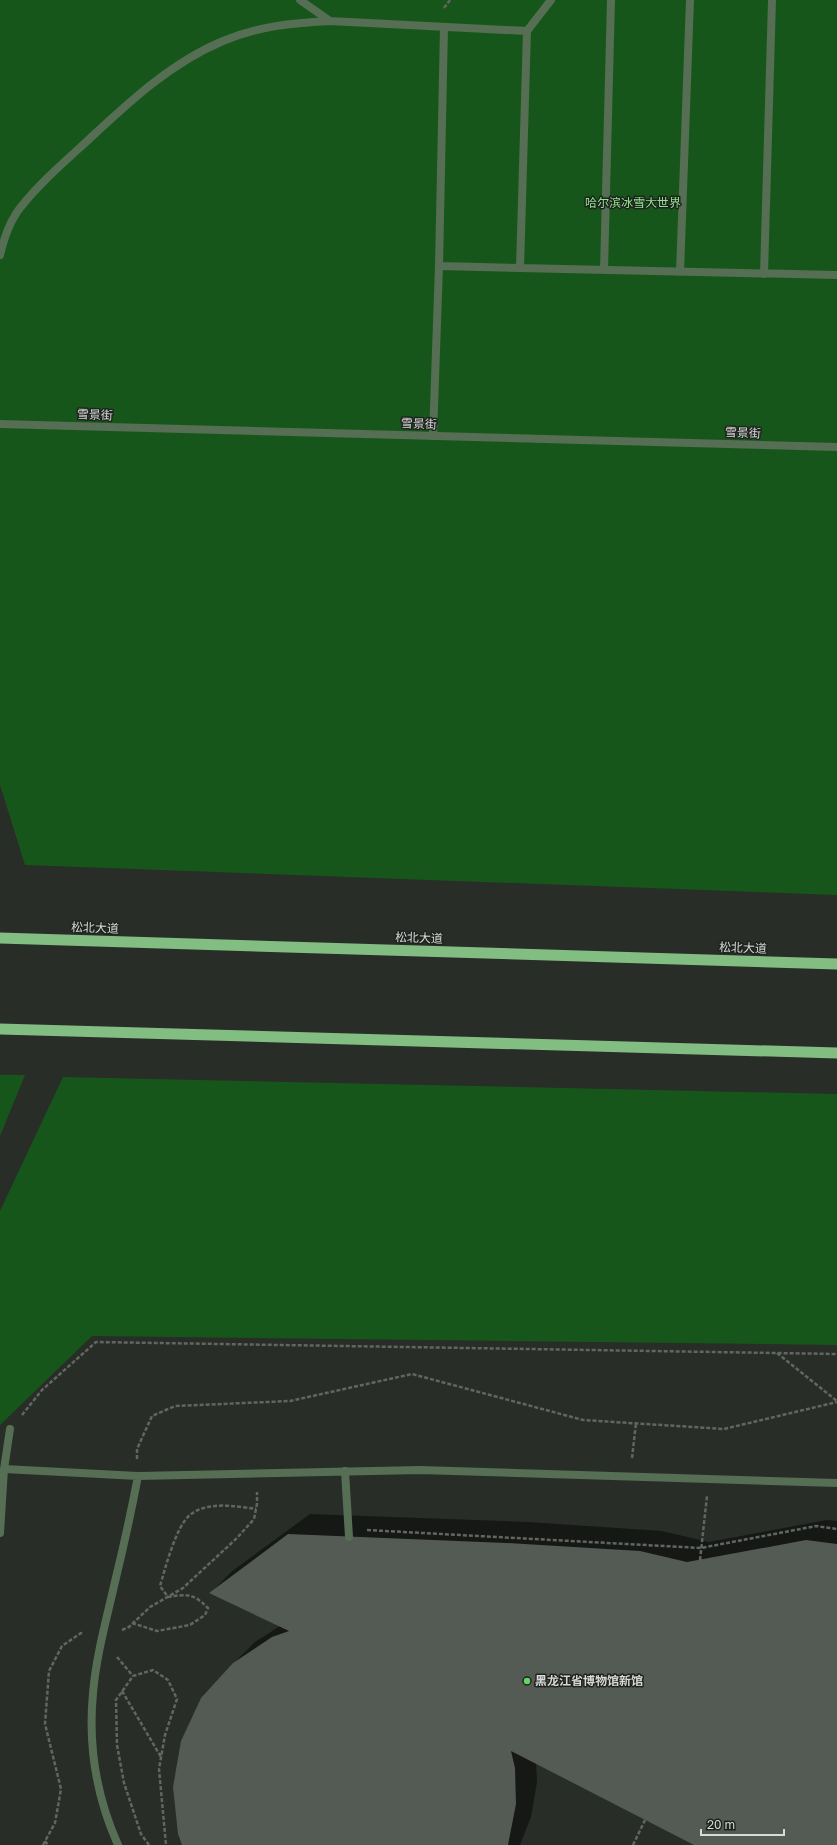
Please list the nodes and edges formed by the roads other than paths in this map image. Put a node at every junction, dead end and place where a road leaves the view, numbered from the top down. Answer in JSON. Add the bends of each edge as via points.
{"nodes":[{"id":1,"x":300,"y":0,"type":"edge"},
{"id":2,"x":551,"y":0,"type":"edge"},
{"id":3,"x":611,"y":0,"type":"edge"},
{"id":4,"x":690,"y":0,"type":"edge"},
{"id":5,"x":772,"y":0,"type":"edge"},
{"id":6,"x":330,"y":21,"type":"junction"},
{"id":7,"x":444,"y":27,"type":"junction"},
{"id":8,"x":528,"y":31,"type":"junction"},
{"id":9,"x":0,"y":255,"type":"edge"},
{"id":10,"x":439,"y":266,"type":"junction"},
{"id":11,"x":520,"y":268,"type":"junction"},
{"id":12,"x":604,"y":270,"type":"junction"},
{"id":13,"x":680,"y":272,"type":"junction"},
{"id":14,"x":764,"y":274,"type":"junction"},
{"id":15,"x":837,"y":275,"type":"edge"},
{"id":16,"x":0,"y":424,"type":"edge"},
{"id":17,"x":433,"y":436,"type":"junction"},
{"id":18,"x":837,"y":447,"type":"edge"},
{"id":19,"x":0,"y":938,"type":"edge"},
{"id":20,"x":837,"y":964,"type":"edge"},
{"id":21,"x":0,"y":1029,"type":"edge"},
{"id":22,"x":837,"y":1053,"type":"edge"},
{"id":23,"x":10,"y":1429,"type":"road end"},
{"id":24,"x":4,"y":1469,"type":"junction"},
{"id":25,"x":345,"y":1471,"type":"junction"},
{"id":26,"x":138,"y":1476,"type":"junction"},
{"id":27,"x":837,"y":1483,"type":"edge"},
{"id":28,"x":0,"y":1533,"type":"edge"},
{"id":29,"x":349,"y":1533,"type":"road end"},
{"id":30,"x":118,"y":1845,"type":"edge"}],
"edges":[{"from":1,"to":6,"type":"street"},
{"from":2,"to":8,"type":"street"},
{"from":3,"to":12,"type":"street"},
{"from":4,"to":13,"type":"street"},
{"from":5,"to":14,"type":"street"},
{"from":6,"to":7,"type":"street"},
{"from":6,"to":9,"type":"street","via":[[270,26],[251,31],[200,51],[177,65],[128,104],[37,189],[10,224]]},
{"from":7,"to":8,"type":"street"},
{"from":7,"to":10,"type":"street"},
{"from":8,"to":11,"type":"street"},
{"from":10,"to":11,"type":"street"},
{"from":10,"to":17,"type":"street"},
{"from":11,"to":12,"type":"street"},
{"from":12,"to":13,"type":"street"},
{"from":13,"to":14,"type":"street"},
{"from":14,"to":15,"type":"street"},
{"from":16,"to":17,"type":"street","name":"雪景街"},
{"from":17,"to":18,"type":"street","name":"雪景街"},
{"from":19,"to":20,"type":"highway","name":"松北大道"},
{"from":21,"to":22,"type":"highway"},
{"from":23,"to":24,"type":"street"},
{"from":24,"to":26,"type":"street"},
{"from":24,"to":28,"type":"street"},
{"from":25,"to":26,"type":"street"},
{"from":25,"to":27,"type":"street","via":[[420,1470],[630,1475]]},
{"from":25,"to":29,"type":"street"},
{"from":26,"to":30,"type":"street","via":[[102,1639],[93,1694],[93,1739],[97,1780],[108,1822]]}]}
